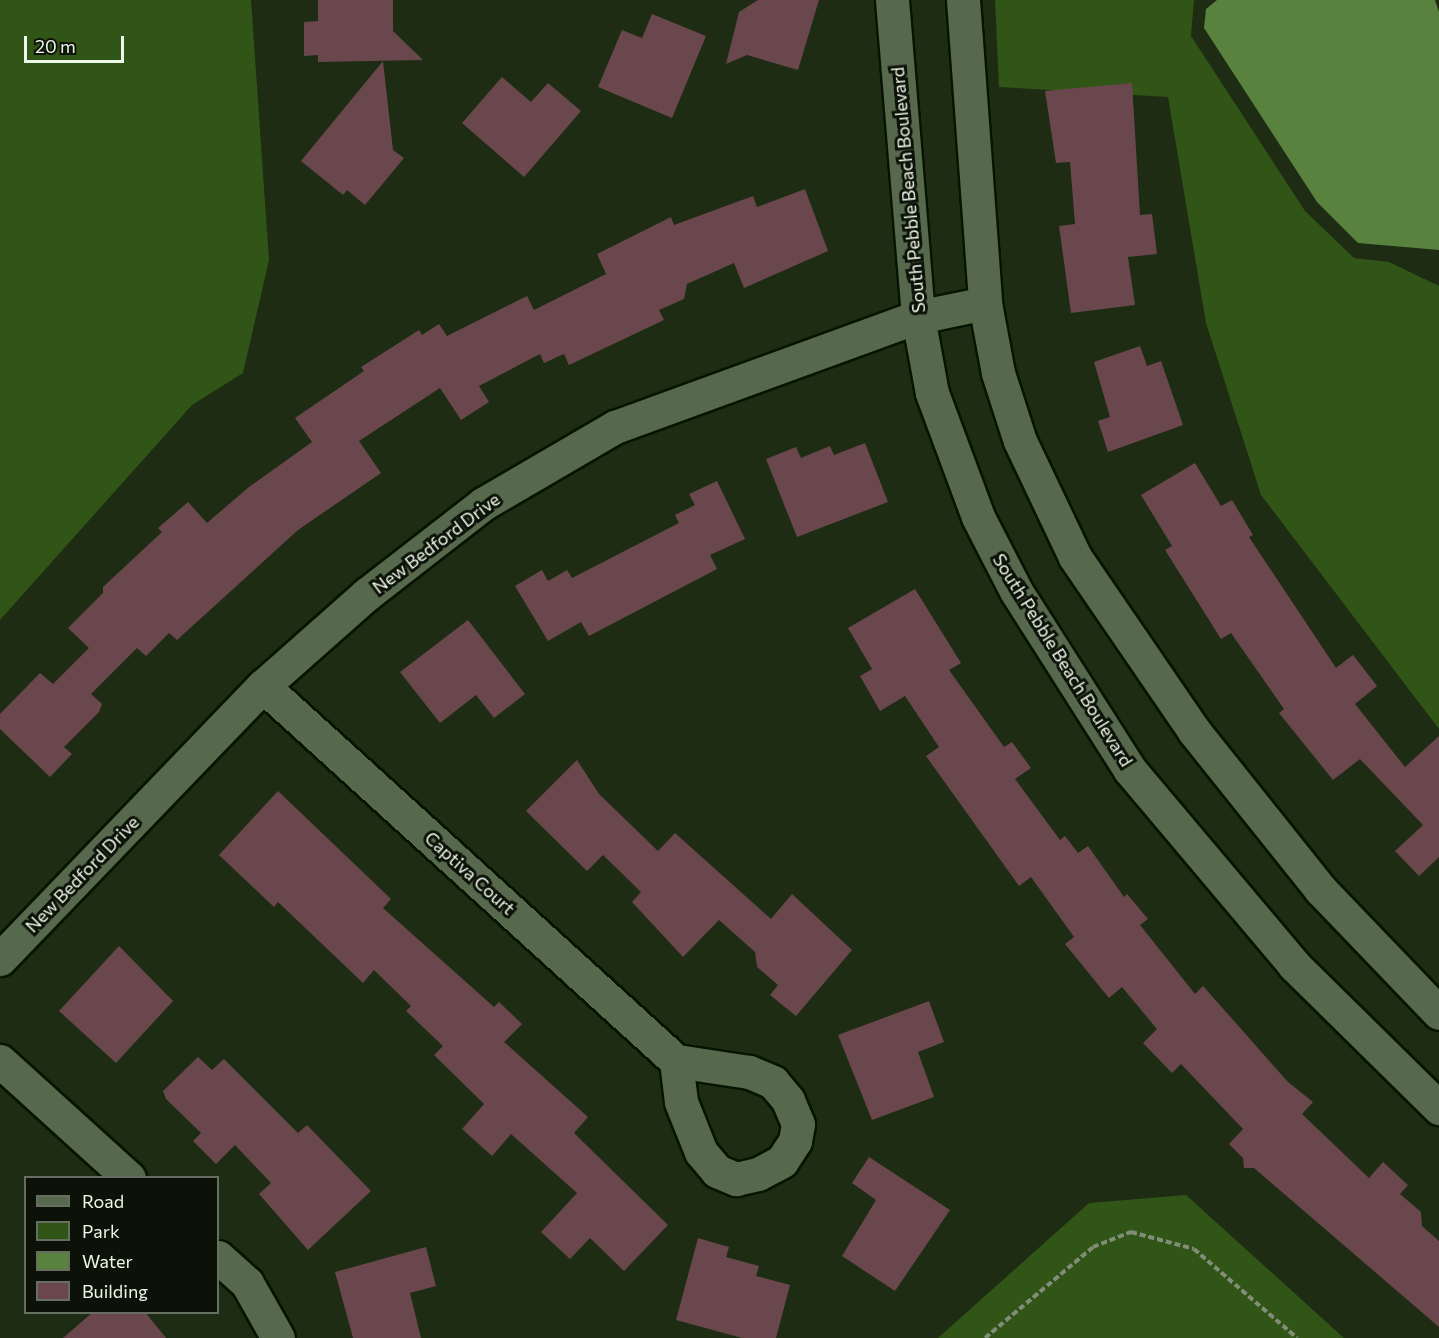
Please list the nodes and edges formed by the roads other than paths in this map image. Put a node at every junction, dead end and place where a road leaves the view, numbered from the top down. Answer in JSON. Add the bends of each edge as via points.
{"nodes":[{"id":1,"x":892,"y":0,"type":"edge"},
{"id":2,"x":963,"y":0,"type":"edge"},
{"id":3,"x":985,"y":303,"type":"junction"},
{"id":4,"x":918,"y":317,"type":"junction"},
{"id":5,"x":263,"y":686,"type":"junction"},
{"id":6,"x":0,"y":959,"type":"edge"},
{"id":7,"x":1439,"y":1013,"type":"edge"},
{"id":8,"x":0,"y":1061,"type":"edge"},
{"id":9,"x":676,"y":1061,"type":"dead end"},
{"id":10,"x":1439,"y":1108,"type":"edge"},
{"id":11,"x":127,"y":1176,"type":"edge"},
{"id":12,"x":219,"y":1258,"type":"edge"},
{"id":13,"x":278,"y":1338,"type":"edge"}],
"edges":[{"from":1,"to":4,"type":"street","name":"South Pebble Beach Boulevard"},
{"from":2,"to":3,"type":"street"},
{"from":3,"to":4,"type":"street","name":"New Bedford Drive"},
{"from":3,"to":7,"type":"street","via":[[998,373],[1020,441],[1075,557],[1194,731],[1321,890]]},
{"from":4,"to":5,"type":"street","name":"New Bedford Drive","via":[[615,427],[483,504],[367,594]]},
{"from":4,"to":10,"type":"street","name":"South Pebble Beach Boulevard","via":[[932,393],[978,517],[1016,591],[1130,770],[1294,965]]},
{"from":5,"to":6,"type":"street","name":"New Bedford Drive"},
{"from":5,"to":9,"type":"street","name":"Captiva Court"},
{"from":8,"to":11,"type":"street"},
{"from":12,"to":13,"type":"street","via":[[247,1283]]}]}
